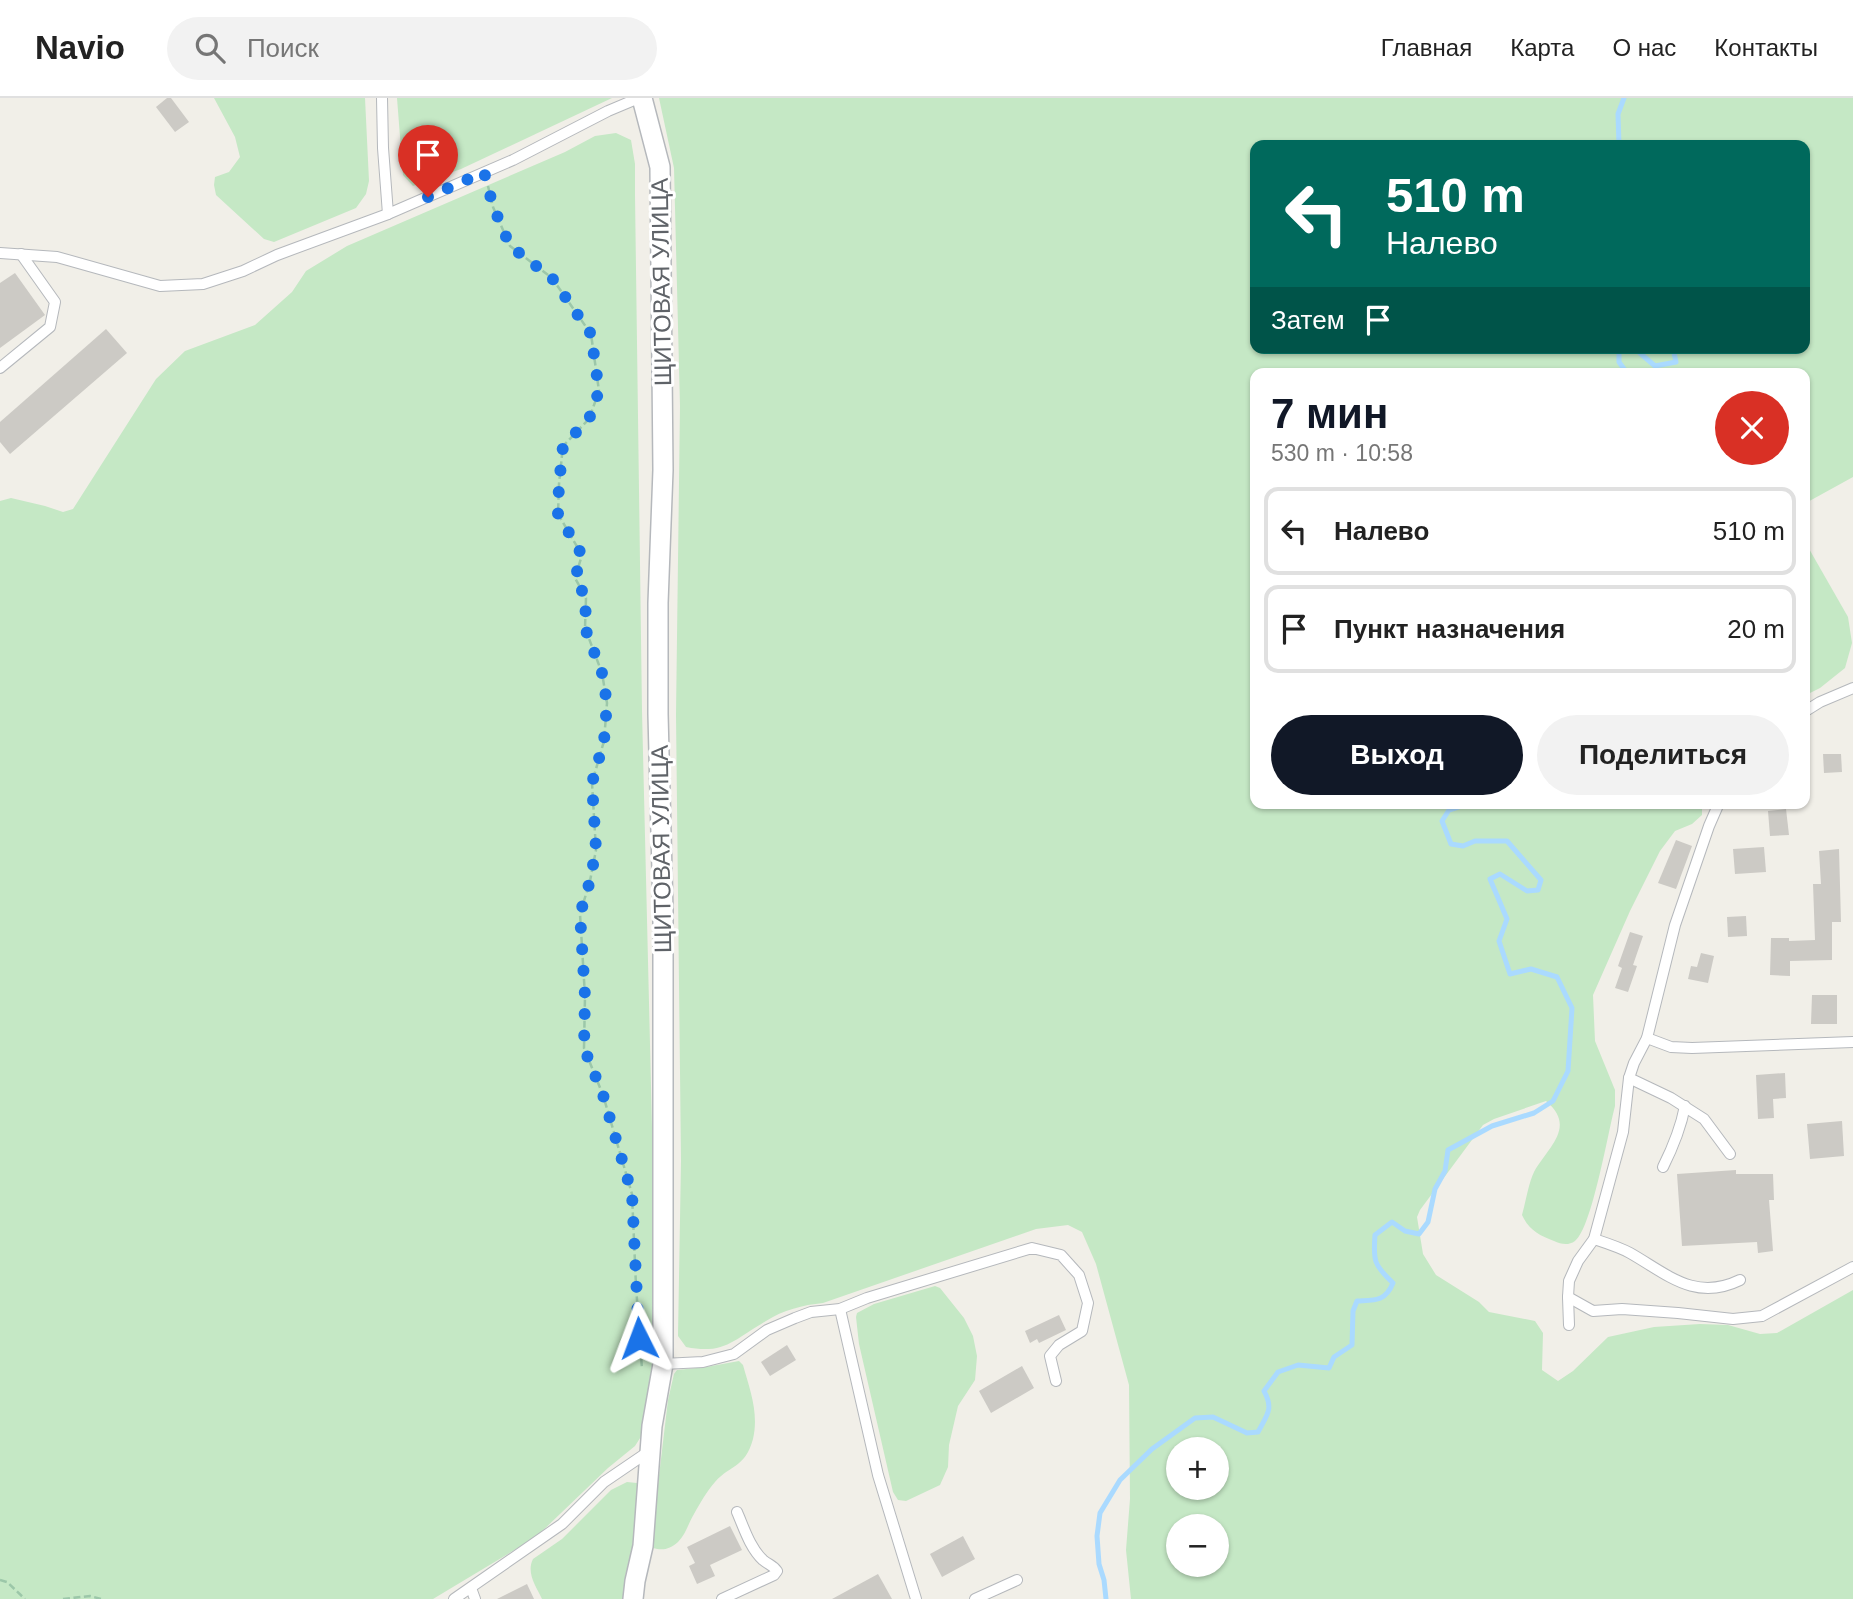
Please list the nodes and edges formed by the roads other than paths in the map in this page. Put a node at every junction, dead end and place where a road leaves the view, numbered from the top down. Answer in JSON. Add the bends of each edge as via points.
{"nodes":[{"id":1,"x":382,"y":98,"type":"edge"},
{"id":2,"x":640,"y":98,"type":"edge"},
{"id":3,"x":388,"y":214,"type":"junction"},
{"id":4,"x":0,"y":253,"type":"edge"},
{"id":5,"x":21,"y":254,"type":"junction"},
{"id":6,"x":0,"y":368,"type":"edge"},
{"id":7,"x":1853,"y":688,"type":"edge"},
{"id":8,"x":1810,"y":708,"type":"edge"},
{"id":9,"x":1716,"y":809,"type":"edge"},
{"id":10,"x":1647,"y":1038,"type":"junction"},
{"id":11,"x":1853,"y":1042,"type":"edge"},
{"id":12,"x":1629,"y":1078,"type":"junction"},
{"id":13,"x":1685,"y":1106,"type":"junction"},
{"id":14,"x":1730,"y":1154,"type":"dead end"},
{"id":15,"x":1663,"y":1167,"type":"dead end"},
{"id":16,"x":1594,"y":1239,"type":"junction"},
{"id":17,"x":1853,"y":1266,"type":"edge"},
{"id":18,"x":1740,"y":1280,"type":"dead end"},
{"id":19,"x":1568,"y":1297,"type":"junction"},
{"id":20,"x":840,"y":1309,"type":"junction"},
{"id":21,"x":1569,"y":1325,"type":"dead end"},
{"id":22,"x":663,"y":1364,"type":"junction"},
{"id":23,"x":1056,"y":1381,"type":"dead end"},
{"id":24,"x":649,"y":1451,"type":"junction"},
{"id":25,"x":737,"y":1512,"type":"dead end"},
{"id":26,"x":1017,"y":1580,"type":"dead end"},
{"id":27,"x":471,"y":1588,"type":"junction"},
{"id":28,"x":454,"y":1599,"type":"edge"},
{"id":29,"x":475,"y":1599,"type":"edge"},
{"id":30,"x":634,"y":1599,"type":"edge"},
{"id":31,"x":722,"y":1599,"type":"edge"},
{"id":32,"x":916,"y":1599,"type":"edge"},
{"id":33,"x":975,"y":1599,"type":"edge"}],
"edges":[{"from":1,"to":3,"type":"lane"},
{"from":2,"to":3,"type":"lane"},
{"from":2,"to":22,"type":"street","name":"ЩИТОВАЯ УЛИЦА","via":[[660,167]]},
{"from":3,"to":5,"type":"lane","via":[[203,284],[160,286],[57,257]]},
{"from":4,"to":5,"type":"lane"},
{"from":5,"to":6,"type":"lane","via":[[55,302],[50,327]]},
{"from":7,"to":8,"type":"lane"},
{"from":9,"to":10,"type":"lane","via":[[1675,925]]},
{"from":10,"to":11,"type":"lane","via":[[1671,1047],[1692,1048]]},
{"from":10,"to":12,"type":"lane"},
{"from":12,"to":13,"type":"lane"},
{"from":12,"to":16,"type":"lane","via":[[1622,1132]]},
{"from":13,"to":14,"type":"lane","via":[[1704,1119]]},
{"from":13,"to":15,"type":"lane"},
{"from":16,"to":18,"type":"lane","via":[[1628,1251],[1692,1286],[1708,1289]]},
{"from":16,"to":19,"type":"lane","via":[[1569,1280]]},
{"from":17,"to":19,"type":"lane","via":[[1762,1316],[1733,1319],[1622,1309],[1593,1311]]},
{"from":19,"to":21,"type":"lane"},
{"from":20,"to":22,"type":"lane","via":[[795,1318],[767,1330],[734,1354],[703,1362]]},
{"from":20,"to":23,"type":"lane","via":[[1032,1248],[1061,1255],[1079,1275],[1088,1303],[1082,1331],[1050,1356]]},
{"from":20,"to":32,"type":"lane","via":[[878,1475]]},
{"from":22,"to":24,"type":"street","name":"ЩИТОВАЯ УЛИЦА"},
{"from":24,"to":27,"type":"lane","via":[[604,1482],[562,1524]]},
{"from":24,"to":30,"type":"street","name":"ЩИТОВАЯ УЛИЦА","via":[[643,1546]]},
{"from":25,"to":31,"type":"lane","via":[[750,1543],[777,1572]]},
{"from":26,"to":33,"type":"lane"},
{"from":27,"to":28,"type":"lane"},
{"from":27,"to":29,"type":"lane"}]}
